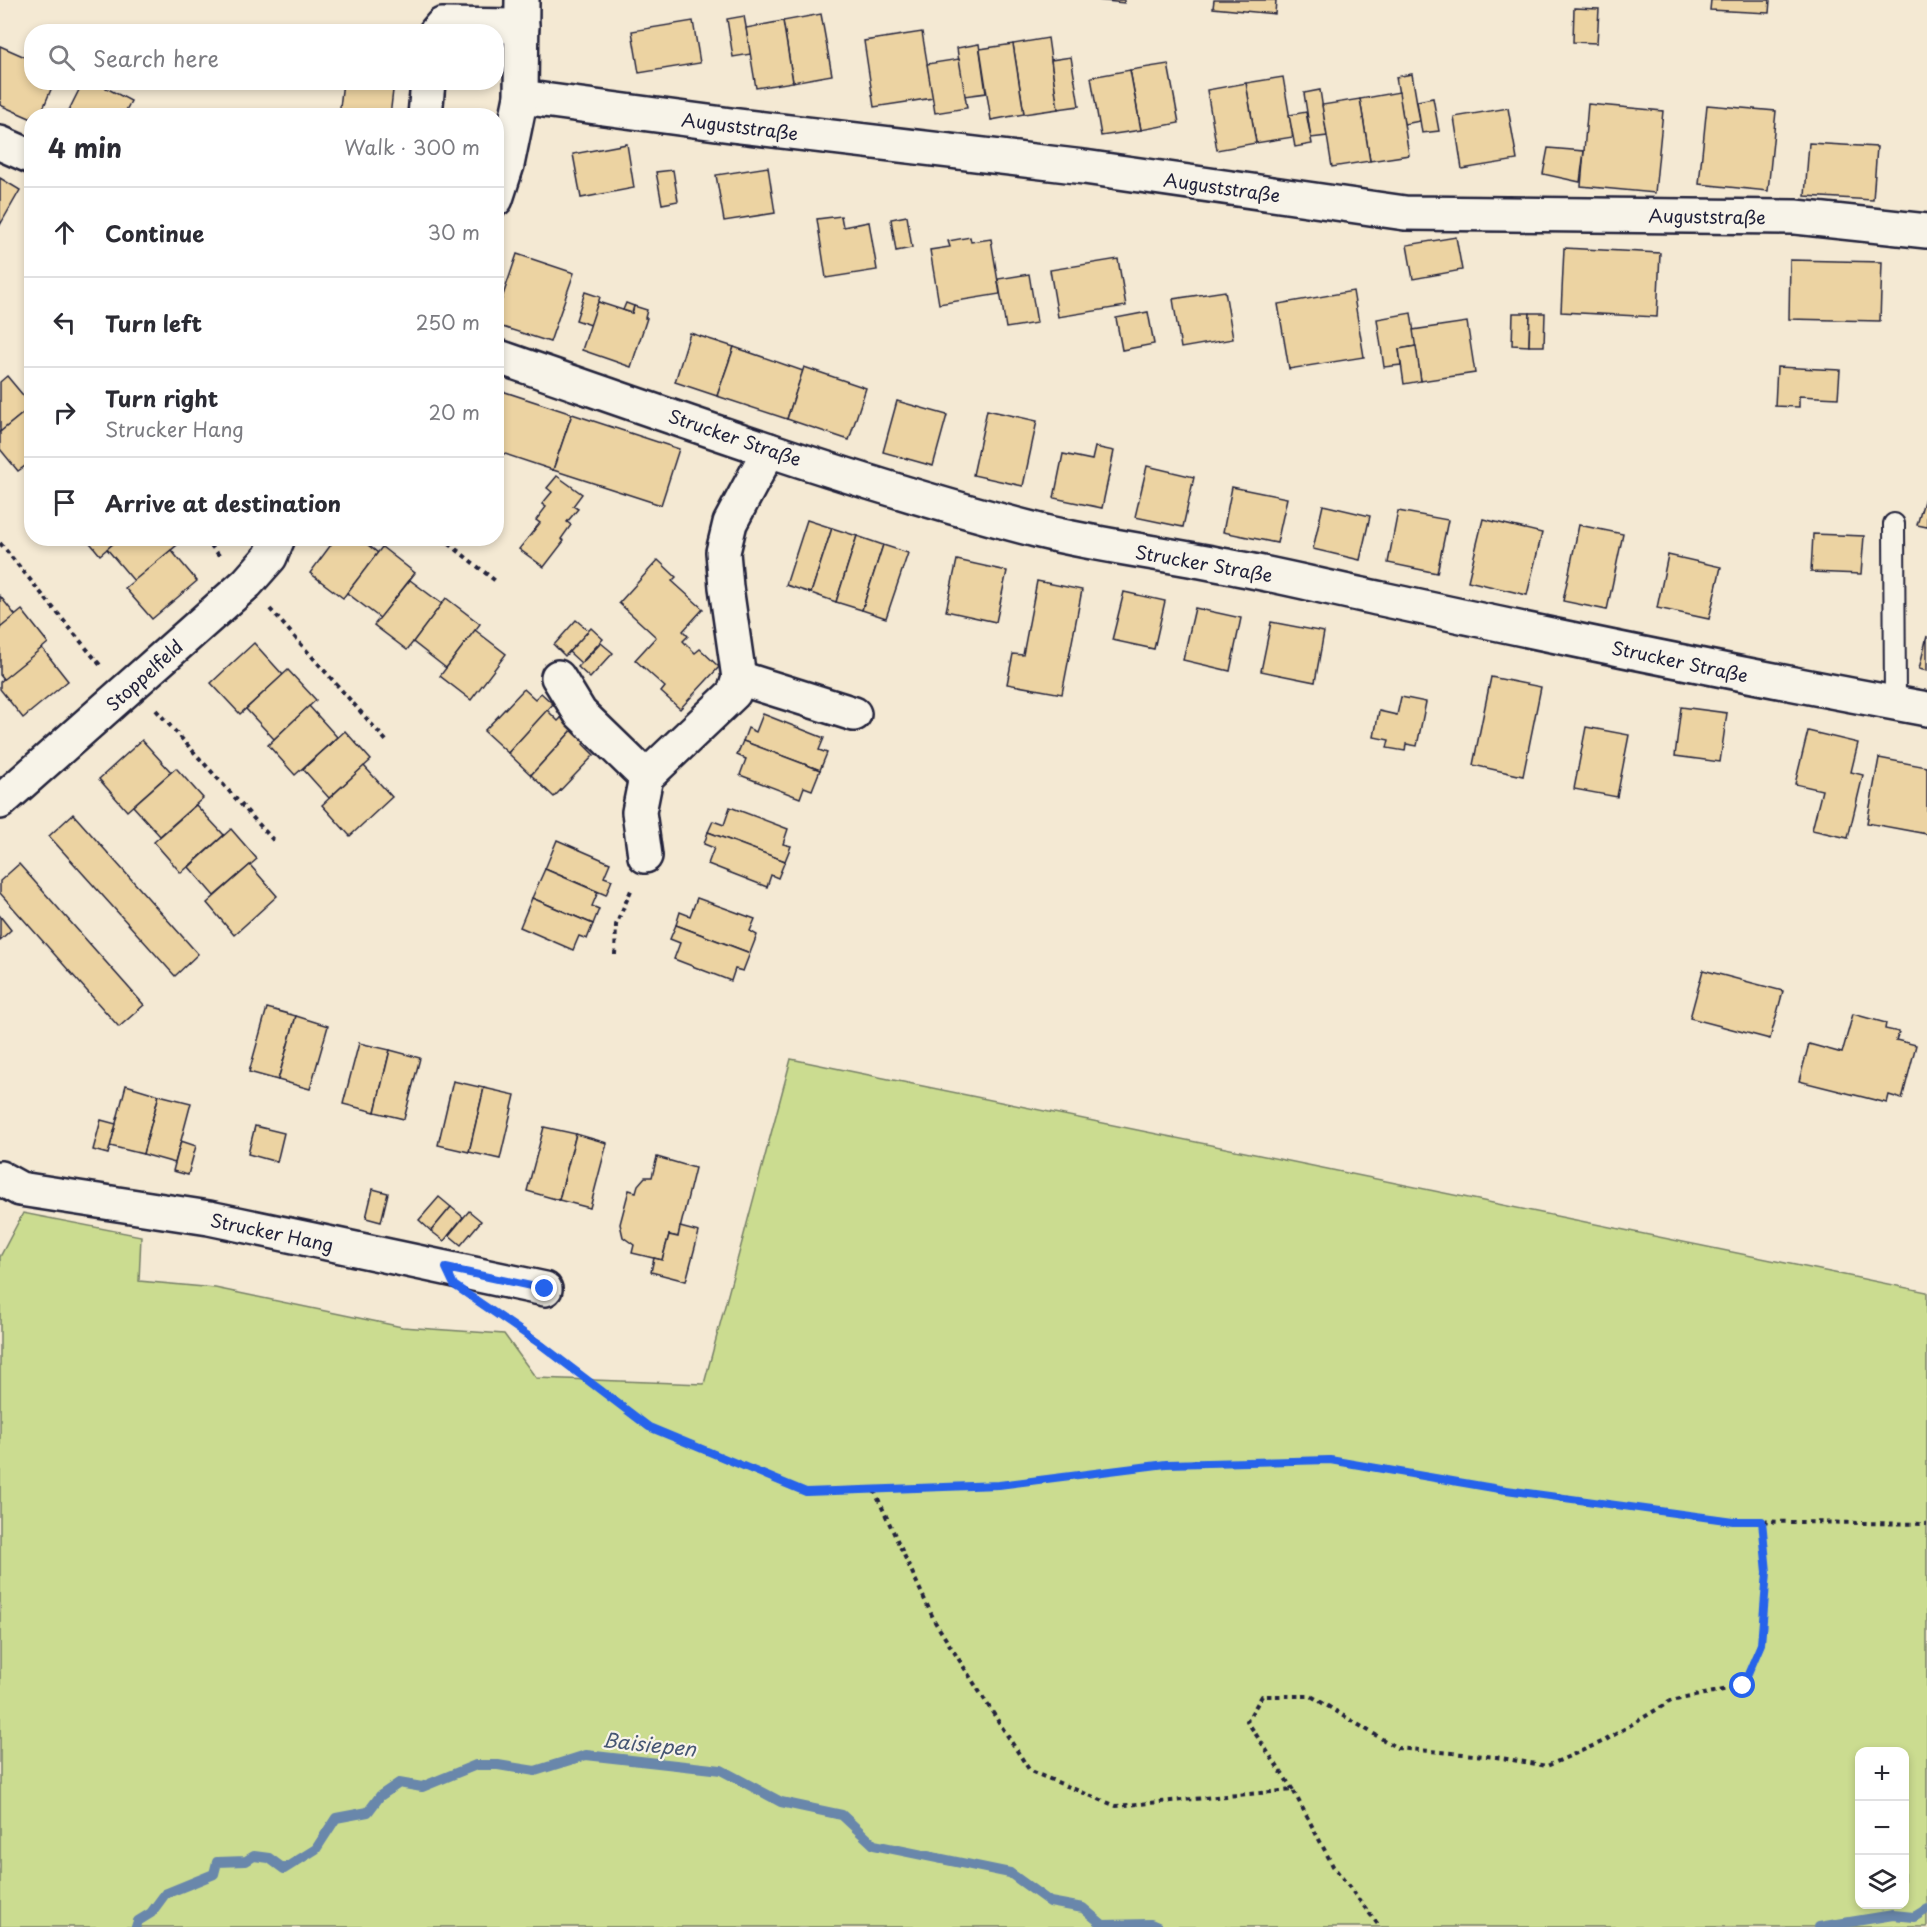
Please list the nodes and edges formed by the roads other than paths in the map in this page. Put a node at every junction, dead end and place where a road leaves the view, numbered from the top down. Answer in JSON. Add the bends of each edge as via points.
{"nodes":[{"id":1,"x":522,"y":13,"type":"edge"},
{"id":2,"x":449,"y":24,"type":"edge"},
{"id":3,"x":427,"y":90,"type":"edge"},
{"id":4,"x":521,"y":97,"type":"junction"},
{"id":5,"x":426,"y":108,"type":"edge"},
{"id":6,"x":0,"y":143,"type":"edge"},
{"id":7,"x":24,"y":154,"type":"edge"},
{"id":8,"x":504,"y":156,"type":"edge"},
{"id":9,"x":1927,"y":231,"type":"edge"},
{"id":10,"x":504,"y":359,"type":"edge"},
{"id":11,"x":769,"y":450,"type":"junction"},
{"id":12,"x":1894,"y":524,"type":"dead end"},
{"id":13,"x":275,"y":546,"type":"edge"},
{"id":14,"x":558,"y":677,"type":"dead end"},
{"id":15,"x":739,"y":678,"type":"junction"},
{"id":16,"x":1895,"y":703,"type":"junction"},
{"id":17,"x":1927,"y":709,"type":"edge"},
{"id":18,"x":854,"y":714,"type":"dead end"},
{"id":19,"x":646,"y":777,"type":"junction"},
{"id":20,"x":0,"y":802,"type":"edge"},
{"id":21,"x":645,"y":856,"type":"road end"},
{"id":22,"x":0,"y":1178,"type":"edge"},
{"id":23,"x":545,"y":1289,"type":"dead end"}],
"edges":[{"from":1,"to":2,"type":"street"},
{"from":1,"to":4,"type":"street"},
{"from":3,"to":5,"type":"street"},
{"from":4,"to":8,"type":"street"},
{"from":4,"to":9,"type":"street","name":"Auguststraße","via":[[1084,167],[1405,213],[1796,217]]},
{"from":6,"to":7,"type":"street"},
{"from":10,"to":11,"type":"street","name":"Strucker Straße"},
{"from":11,"to":15,"type":"street","via":[[730,523],[723,552]]},
{"from":11,"to":16,"type":"street","name":"Strucker Straße","via":[[971,512],[1088,542],[1235,567]]},
{"from":12,"to":16,"type":"lane"},
{"from":13,"to":20,"type":"street","name":"Stoppelfeld","via":[[247,583]]},
{"from":14,"to":19,"type":"street","via":[[580,713]]},
{"from":15,"to":18,"type":"street"},
{"from":15,"to":19,"type":"street","via":[[734,693]]},
{"from":16,"to":17,"type":"street","name":"Strucker Straße"},
{"from":19,"to":21,"type":"street","via":[[639,812]]},
{"from":22,"to":23,"type":"street","name":"Strucker Hang","via":[[20,1189],[209,1218]]}]}
